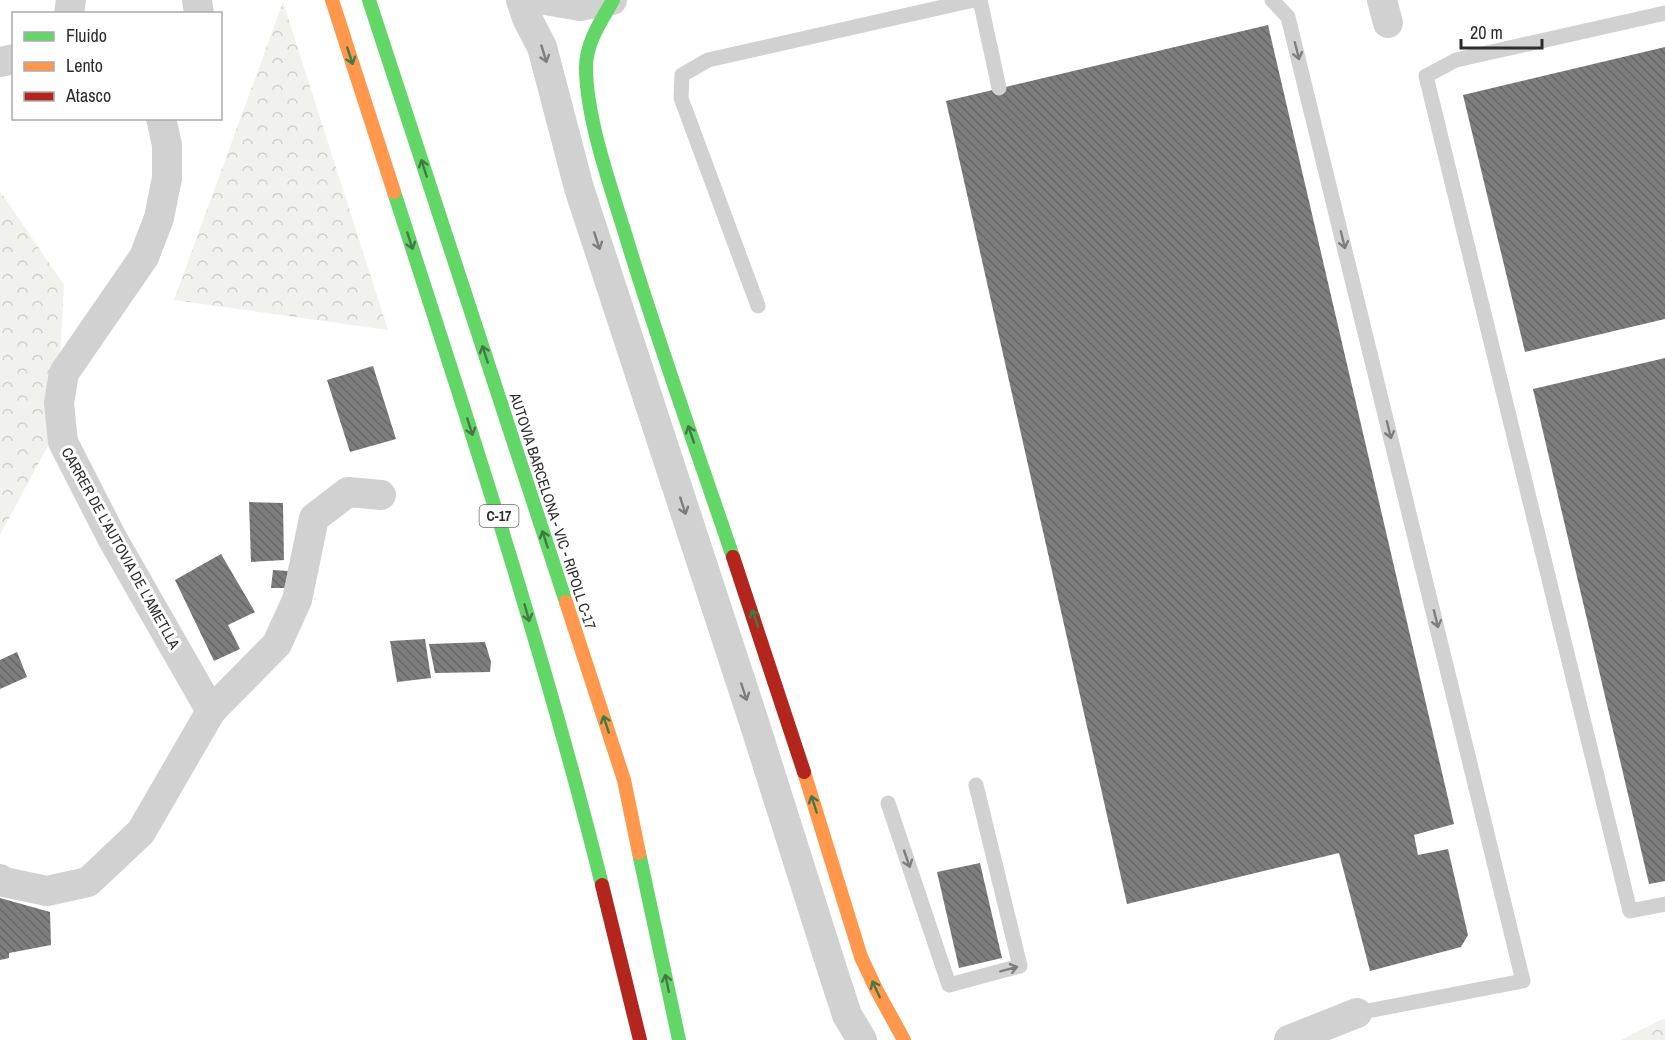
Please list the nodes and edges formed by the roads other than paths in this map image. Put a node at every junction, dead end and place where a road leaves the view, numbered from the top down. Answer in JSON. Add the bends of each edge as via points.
{"nodes":[{"id":1,"x":332,"y":0,"type":"edge"},
{"id":2,"x":369,"y":0,"type":"edge"},
{"id":3,"x":521,"y":0,"type":"edge"},
{"id":4,"x":545,"y":0,"type":"edge"},
{"id":5,"x":612,"y":0,"type":"edge"},
{"id":6,"x":974,"y":0,"type":"edge"},
{"id":7,"x":980,"y":0,"type":"edge"},
{"id":8,"x":1272,"y":0,"type":"edge"},
{"id":9,"x":1665,"y":13,"type":"edge"},
{"id":10,"x":999,"y":88,"type":"dead end"},
{"id":11,"x":161,"y":120,"type":"edge"},
{"id":12,"x":758,"y":306,"type":"dead end"},
{"id":13,"x":381,"y":495,"type":"dead end"},
{"id":14,"x":211,"y":711,"type":"junction"},
{"id":15,"x":976,"y":785,"type":"dead end"},
{"id":16,"x":888,"y":803,"type":"dead end"},
{"id":17,"x":0,"y":879,"type":"edge"},
{"id":18,"x":1665,"y":904,"type":"edge"},
{"id":19,"x":1357,"y":1013,"type":"joint"},
{"id":20,"x":640,"y":1040,"type":"edge"},
{"id":21,"x":679,"y":1040,"type":"edge"},
{"id":22,"x":862,"y":1040,"type":"edge"},
{"id":23,"x":904,"y":1040,"type":"edge"},
{"id":24,"x":1289,"y":1040,"type":"edge"}],
"edges":[{"from":1,"to":20,"type":"main road","number":"C-17","one_way":true,"via":[[495,504],[583,808]]},
{"from":21,"to":2,"type":"main road","name":"AUTOVIA BARCELONA - VIC - RIPOLL C-17","number":"C-17","one_way":true,"via":[[624,780]]},
{"from":3,"to":22,"type":"street","one_way":true,"via":[[542,47],[579,188],[834,975]]},
{"from":4,"to":5,"type":"street","via":[[580,6]]},
{"from":23,"to":5,"type":"main road","one_way":true,"via":[[880,999],[854,935],[770,664],[648,309],[608,178],[590,105],[586,65],[592,38]]},
{"from":6,"to":12,"type":"lane","via":[[708,60],[682,75],[681,98]]},
{"from":7,"to":10,"type":"lane"},
{"from":8,"to":19,"type":"lane","one_way":true,"via":[[1288,17],[1523,981]]},
{"from":9,"to":18,"type":"lane","via":[[1456,60],[1426,76],[1630,911]]},
{"from":11,"to":14,"type":"street","name":"CARRER DE L'AUTOVIA DE L'AMETLLA","via":[[167,145],[167,178],[159,218],[144,257],[64,373],[59,403],[63,442],[112,538]]},
{"from":13,"to":14,"type":"street","via":[[348,492],[314,518],[297,600],[277,644]]},
{"from":14,"to":17,"type":"street","via":[[141,832],[88,882],[47,891]]},
{"from":16,"to":15,"type":"lane","one_way":true,"via":[[949,985],[1020,966]]},
{"from":19,"to":24,"type":"street"}]}
